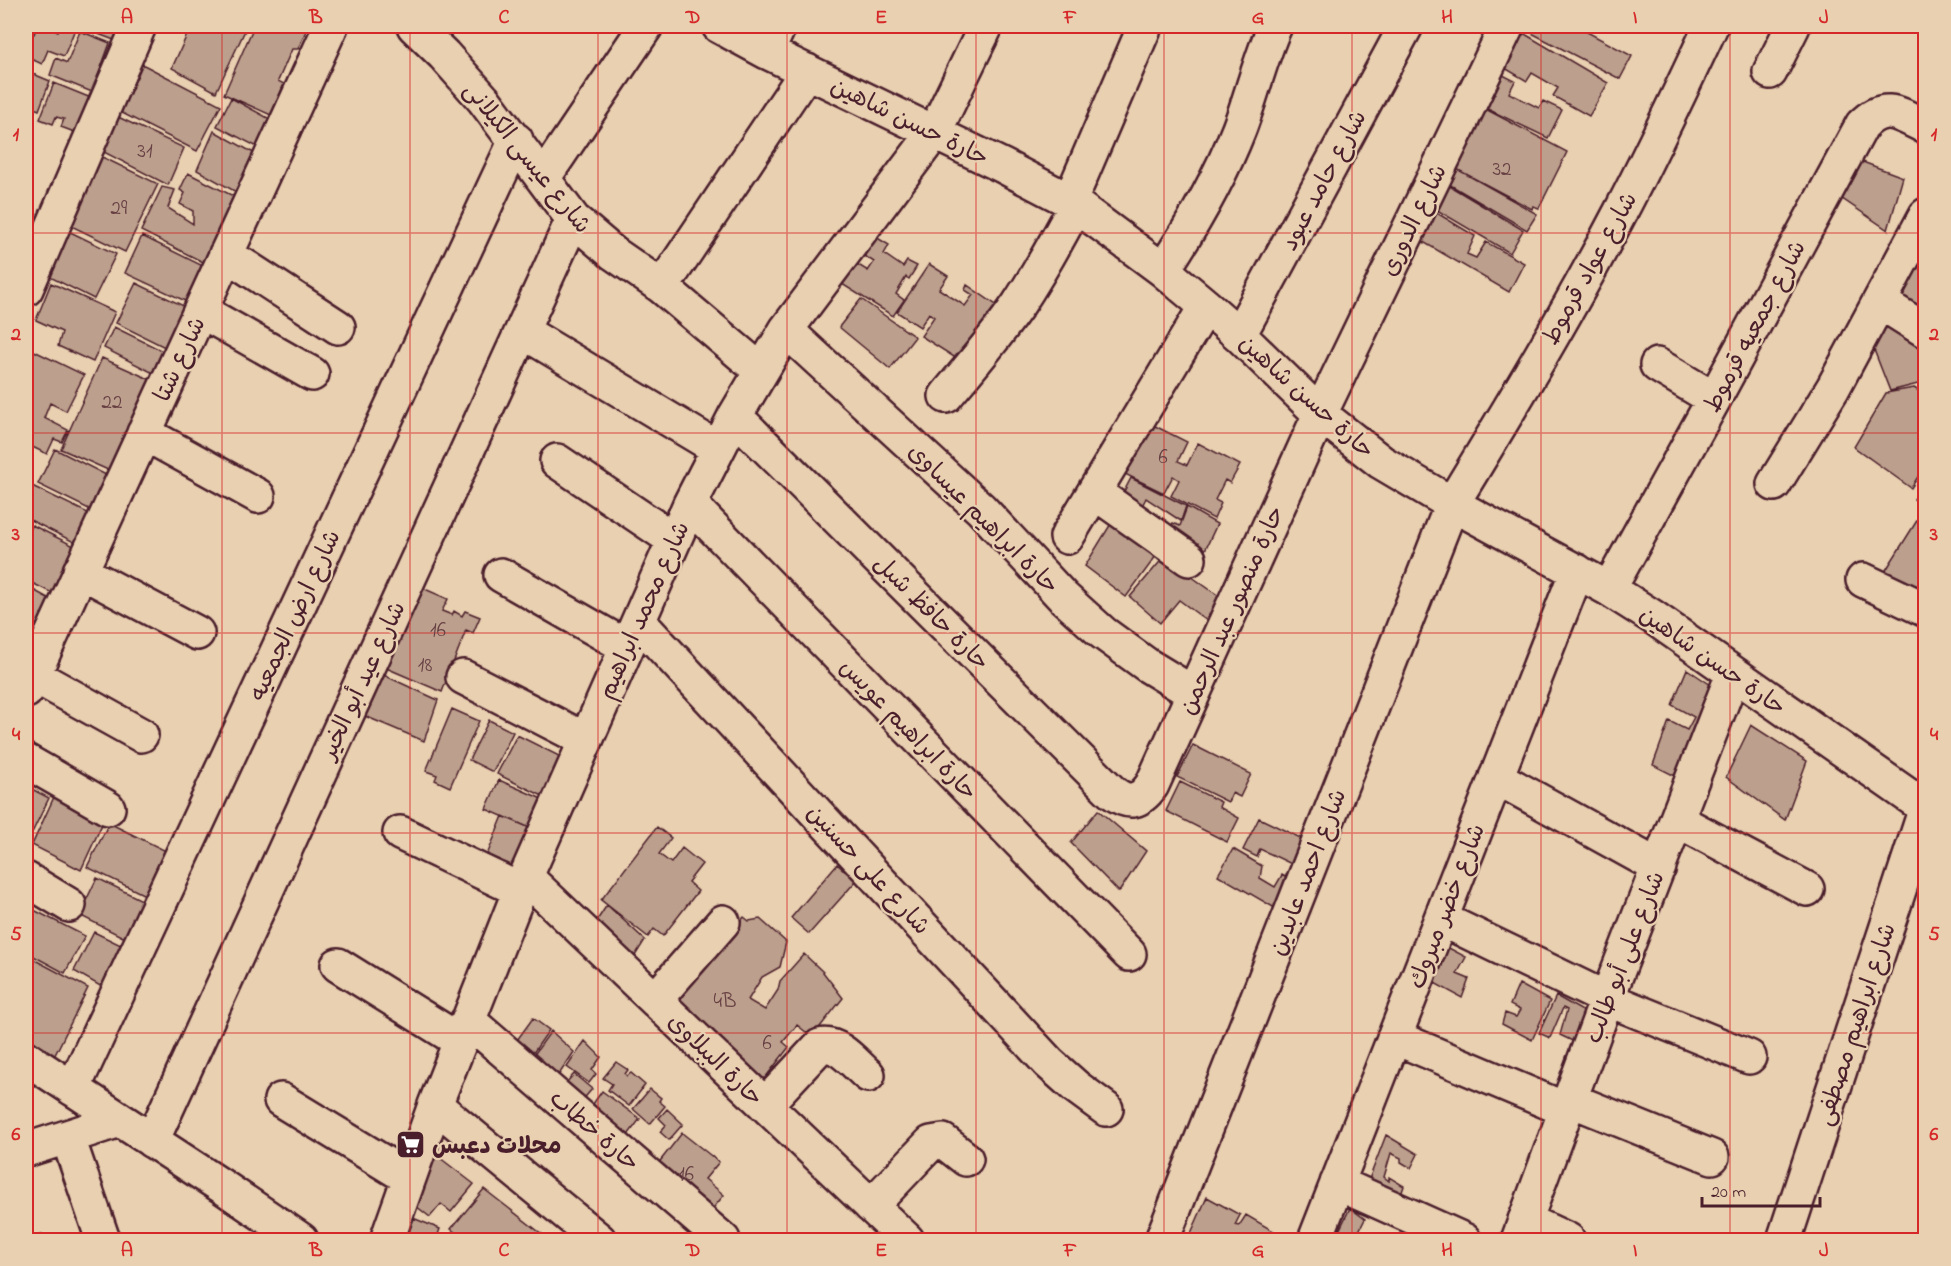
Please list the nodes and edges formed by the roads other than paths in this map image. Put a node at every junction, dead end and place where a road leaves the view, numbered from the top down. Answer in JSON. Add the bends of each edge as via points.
{"nodes":[{"id":1,"x":139,"y":26,"type":"edge"},
{"id":2,"x":331,"y":26,"type":"edge"},
{"id":3,"x":414,"y":26,"type":"edge"},
{"id":4,"x":646,"y":26,"type":"edge"},
{"id":5,"x":719,"y":26,"type":"edge"},
{"id":6,"x":986,"y":26,"type":"edge"},
{"id":7,"x":1145,"y":26,"type":"edge"},
{"id":8,"x":1275,"y":26,"type":"edge"},
{"id":9,"x":1406,"y":26,"type":"edge"},
{"id":10,"x":1507,"y":26,"type":"edge"},
{"id":11,"x":1711,"y":26,"type":"edge"},
{"id":12,"x":1793,"y":26,"type":"edge"},
{"id":13,"x":773,"y":39,"type":"edge"},
{"id":14,"x":807,"y":71,"type":"junction"},
{"id":15,"x":1770,"y":72,"type":"dead end"},
{"id":16,"x":1926,"y":128,"type":"edge"},
{"id":17,"x":934,"y":133,"type":"junction"},
{"id":18,"x":516,"y":140,"type":"junction"},
{"id":19,"x":544,"y":177,"type":"junction"},
{"id":20,"x":1073,"y":203,"type":"junction"},
{"id":21,"x":1926,"y":215,"type":"edge"},
{"id":22,"x":573,"y":219,"type":"junction"},
{"id":23,"x":226,"y":254,"type":"junction"},
{"id":24,"x":1163,"y":270,"type":"junction"},
{"id":25,"x":662,"y":287,"type":"junction"},
{"id":26,"x":26,"y":289,"type":"edge"},
{"id":27,"x":1880,"y":302,"type":"junction"},
{"id":28,"x":1206,"y":306,"type":"junction"},
{"id":29,"x":201,"y":311,"type":"junction"},
{"id":30,"x":338,"y":327,"type":"dead end"},
{"id":31,"x":786,"y":330,"type":"junction"},
{"id":32,"x":522,"y":331,"type":"junction"},
{"id":33,"x":1926,"y":331,"type":"edge"},
{"id":34,"x":1239,"y":335,"type":"junction"},
{"id":35,"x":1657,"y":364,"type":"dead end"},
{"id":36,"x":762,"y":371,"type":"junction"},
{"id":37,"x":312,"y":374,"type":"dead end"},
{"id":38,"x":946,"y":396,"type":"dead end"},
{"id":39,"x":1714,"y":399,"type":"junction"},
{"id":40,"x":1320,"y":414,"type":"junction"},
{"id":41,"x":735,"y":416,"type":"junction"},
{"id":42,"x":144,"y":433,"type":"junction"},
{"id":43,"x":717,"y":448,"type":"junction"},
{"id":44,"x":557,"y":461,"type":"dead end"},
{"id":45,"x":1774,"y":484,"type":"dead end"},
{"id":46,"x":1094,"y":492,"type":"junction"},
{"id":47,"x":258,"y":496,"type":"dead end"},
{"id":48,"x":690,"y":504,"type":"junction"},
{"id":49,"x":1452,"y":504,"type":"junction"},
{"id":50,"x":1067,"y":537,"type":"dead end"},
{"id":51,"x":674,"y":540,"type":"junction"},
{"id":52,"x":1189,"y":559,"type":"dead end"},
{"id":53,"x":80,"y":571,"type":"junction"},
{"id":54,"x":1577,"y":571,"type":"junction"},
{"id":55,"x":501,"y":575,"type":"dead end"},
{"id":56,"x":1863,"y":580,"type":"dead end"},
{"id":57,"x":1609,"y":589,"type":"junction"},
{"id":58,"x":1926,"y":610,"type":"edge"},
{"id":59,"x":197,"y":633,"type":"dead end"},
{"id":60,"x":633,"y":635,"type":"junction"},
{"id":61,"x":1733,"y":674,"type":"junction"},
{"id":62,"x":463,"y":677,"type":"dead end"},
{"id":63,"x":29,"y":683,"type":"edge"},
{"id":64,"x":1193,"y":693,"type":"junction"},
{"id":65,"x":141,"y":735,"type":"dead end"},
{"id":66,"x":586,"y":740,"type":"junction"},
{"id":67,"x":26,"y":761,"type":"edge"},
{"id":68,"x":1496,"y":777,"type":"junction"},
{"id":69,"x":1134,"y":800,"type":"joint"},
{"id":70,"x":108,"y":808,"type":"dead end"},
{"id":71,"x":1926,"y":808,"type":"edge"},
{"id":72,"x":1677,"y":820,"type":"junction"},
{"id":73,"x":400,"y":833,"type":"dead end"},
{"id":74,"x":1659,"y":867,"type":"junction"},
{"id":75,"x":26,"y":879,"type":"edge"},
{"id":76,"x":523,"y":883,"type":"junction"},
{"id":77,"x":1807,"y":889,"type":"dead end"},
{"id":78,"x":69,"y":905,"type":"dead end"},
{"id":79,"x":1441,"y":920,"type":"junction"},
{"id":80,"x":723,"y":922,"type":"dead end"},
{"id":81,"x":1129,"y":954,"type":"dead end"},
{"id":82,"x":338,"y":965,"type":"dead end"},
{"id":83,"x":1606,"y":999,"type":"junction"},
{"id":84,"x":655,"y":1000,"type":"junction"},
{"id":85,"x":464,"y":1030,"type":"junction"},
{"id":86,"x":1394,"y":1037,"type":"junction"},
{"id":87,"x":1749,"y":1057,"type":"dead end"},
{"id":88,"x":26,"y":1058,"type":"edge"},
{"id":89,"x":868,"y":1075,"type":"dead end"},
{"id":90,"x":73,"y":1089,"type":"junction"},
{"id":91,"x":281,"y":1100,"type":"dead end"},
{"id":92,"x":435,"y":1105,"type":"junction"},
{"id":93,"x":765,"y":1105,"type":"junction"},
{"id":94,"x":1569,"y":1105,"type":"junction"},
{"id":95,"x":1106,"y":1109,"type":"dead end"},
{"id":96,"x":120,"y":1120,"type":"junction"},
{"id":97,"x":68,"y":1138,"type":"junction"},
{"id":98,"x":152,"y":1141,"type":"junction"},
{"id":99,"x":26,"y":1150,"type":"edge"},
{"id":100,"x":1712,"y":1156,"type":"dead end"},
{"id":101,"x":966,"y":1159,"type":"dead end"},
{"id":102,"x":409,"y":1178,"type":"junction"},
{"id":103,"x":1337,"y":1183,"type":"junction"},
{"id":104,"x":871,"y":1206,"type":"junction"},
{"id":105,"x":1522,"y":1230,"type":"edge"},
{"id":106,"x":103,"y":1240,"type":"edge"},
{"id":107,"x":301,"y":1240,"type":"edge"},
{"id":108,"x":387,"y":1240,"type":"edge"},
{"id":109,"x":599,"y":1240,"type":"edge"},
{"id":110,"x":723,"y":1240,"type":"edge"},
{"id":111,"x":907,"y":1240,"type":"edge"},
{"id":112,"x":1162,"y":1240,"type":"edge"},
{"id":113,"x":1315,"y":1240,"type":"edge"},
{"id":114,"x":1464,"y":1240,"type":"edge"},
{"id":115,"x":1568,"y":1240,"type":"edge"},
{"id":116,"x":1784,"y":1240,"type":"edge"}],
"edges":[{"from":1,"to":26,"type":"street"},
{"from":2,"to":23,"type":"street","name":"شارع شتا"},
{"from":3,"to":18,"type":"street","name":"شارع عيسى الكيلانى","via":[[444,55]]},
{"from":4,"to":19,"type":"street"},
{"from":5,"to":13,"type":"street","name":"حارة حسن شاهين"},
{"from":6,"to":17,"type":"street","name":"شارع محمد ابراهيم"},
{"from":7,"to":20,"type":"street"},
{"from":8,"to":24,"type":"street","via":[[1219,178]]},
{"from":9,"to":34,"type":"street","name":"شارع حامد عبود"},
{"from":10,"to":40,"type":"street","name":"شارع الدورى"},
{"from":11,"to":49,"type":"street","name":"شارع عواد قرموط","via":[[1621,211]]},
{"from":12,"to":15,"type":"street"},
{"from":13,"to":14,"type":"street","name":"حارة حسن شاهين"},
{"from":14,"to":17,"type":"street","name":"حارة حسن شاهين"},
{"from":14,"to":25,"type":"street","name":"حارة حسن شاهين"},
{"from":16,"to":39,"type":"street","name":"شارع جمعيه قرموط","via":[[1896,112],[1883,111],[1862,125]]},
{"from":17,"to":20,"type":"street","name":"حارة حسن شاهين"},
{"from":17,"to":31,"type":"street","name":"شارع محمد ابراهيم"},
{"from":18,"to":19,"type":"street","name":"شارع عيسى الكيلانى"},
{"from":18,"to":90,"type":"street","name":"شارع ارض الجمعيه"},
{"from":19,"to":22,"type":"street","name":"شارع عيسى الكيلانى"},
{"from":20,"to":24,"type":"street","name":"حارة حسن شاهين"},
{"from":20,"to":38,"type":"street","via":[[1049,256],[1018,305]]},
{"from":21,"to":27,"type":"street"},
{"from":22,"to":25,"type":"street","name":"شارع عيسى الكيلانى"},
{"from":22,"to":32,"type":"street","name":"شارع عيد أبو الخير"},
{"from":23,"to":29,"type":"street","name":"شارع شتا"},
{"from":23,"to":30,"type":"street"},
{"from":24,"to":28,"type":"street","name":"حارة حسن شاهين"},
{"from":25,"to":36,"type":"street","name":"شارع عيسى الكيلانى"},
{"from":27,"to":33,"type":"street"},
{"from":27,"to":45,"type":"street"},
{"from":28,"to":34,"type":"street","name":"حارة حسن شاهين"},
{"from":28,"to":46,"type":"street"},
{"from":29,"to":37,"type":"street"},
{"from":29,"to":42,"type":"street","name":"شارع شتا"},
{"from":31,"to":36,"type":"street","name":"شارع محمد ابراهيم"},
{"from":31,"to":64,"type":"street","name":"حارة ابراهيم عيساوى","via":[[981,509],[1063,597],[1120,646]]},
{"from":32,"to":43,"type":"street"},
{"from":32,"to":98,"type":"street","name":"شارع عيد أبو الخير"},
{"from":34,"to":40,"type":"street","name":"حارة حسن شاهين"},
{"from":35,"to":39,"type":"street"},
{"from":36,"to":41,"type":"street","name":"شارع محمد ابراهيم"},
{"from":39,"to":57,"type":"street","name":"شارع جمعيه قرموط"},
{"from":40,"to":49,"type":"street","name":"حارة حسن شاهين","via":[[1382,462]]},
{"from":40,"to":64,"type":"street","name":"حارة منصور عبد الرحمن"},
{"from":41,"to":43,"type":"street","name":"شارع محمد ابراهيم"},
{"from":41,"to":69,"type":"street","name":"حارة حافظ شبل","via":[[1112,792],[1122,799]]},
{"from":42,"to":47,"type":"street"},
{"from":42,"to":53,"type":"street","name":"شارع شتا"},
{"from":43,"to":48,"type":"street","name":"شارع محمد ابراهيم"},
{"from":44,"to":51,"type":"street"},
{"from":46,"to":50,"type":"street"},
{"from":46,"to":52,"type":"street"},
{"from":48,"to":51,"type":"street","name":"شارع محمد ابراهيم"},
{"from":48,"to":81,"type":"street","name":"حارة ابراهيم عويس"},
{"from":49,"to":54,"type":"street","name":"حارة حسن شاهين"},
{"from":49,"to":112,"type":"street","name":"شارع احمد عابدين"},
{"from":51,"to":60,"type":"street","name":"شارع محمد ابراهيم"},
{"from":53,"to":59,"type":"street"},
{"from":53,"to":63,"type":"street","name":"شارع شتا"},
{"from":54,"to":57,"type":"street","name":"حارة حسن شاهين"},
{"from":54,"to":68,"type":"street","name":"شارع خضر مبروك"},
{"from":55,"to":60,"type":"street","name":"شارع على حسنين"},
{"from":56,"to":58,"type":"street"},
{"from":57,"to":61,"type":"street","name":"حارة حسن شاهين"},
{"from":60,"to":66,"type":"street","name":"شارع محمد ابراهيم"},
{"from":60,"to":95,"type":"street","name":"شارع على حسنين","via":[[1049,1063]]},
{"from":61,"to":71,"type":"street","name":"حارة حسن شاهين"},
{"from":61,"to":72,"type":"street","name":"شارع على أبو طالب"},
{"from":62,"to":66,"type":"street"},
{"from":63,"to":65,"type":"street"},
{"from":64,"to":69,"type":"street","name":"حارة منصور عبد الرحمن","via":[[1152,784],[1145,795]]},
{"from":66,"to":76,"type":"street","name":"شارع محمد ابراهيم"},
{"from":67,"to":70,"type":"street"},
{"from":68,"to":74,"type":"street"},
{"from":68,"to":79,"type":"street","name":"شارع خضر مبروك"},
{"from":71,"to":116,"type":"street","name":"شارع ابراهيم مصطفى"},
{"from":72,"to":74,"type":"street","name":"شارع على أبو طالب"},
{"from":72,"to":77,"type":"street"},
{"from":73,"to":76,"type":"street","name":"حارة الببلاوى"},
{"from":74,"to":83,"type":"street","name":"شارع على أبو طالب"},
{"from":75,"to":78,"type":"street"},
{"from":76,"to":84,"type":"street","name":"حارة الببلاوى"},
{"from":76,"to":85,"type":"street","name":"شارع محمد ابراهيم"},
{"from":79,"to":83,"type":"street"},
{"from":79,"to":86,"type":"street","name":"شارع خضر مبروك"},
{"from":80,"to":84,"type":"street"},
{"from":82,"to":85,"type":"street","name":"حارة خطاب"},
{"from":83,"to":87,"type":"street"},
{"from":83,"to":94,"type":"street","name":"شارع على أبو طالب"},
{"from":84,"to":93,"type":"street","name":"حارة الببلاوى"},
{"from":85,"to":92,"type":"street","name":"شارع محمد ابراهيم"},
{"from":85,"to":110,"type":"street","name":"حارة خطاب"},
{"from":86,"to":94,"type":"street"},
{"from":86,"to":103,"type":"street","name":"شارع خضر مبروك"},
{"from":88,"to":90,"type":"street"},
{"from":89,"to":93,"type":"street","via":[[836,1047],[820,1046]]},
{"from":90,"to":96,"type":"street"},
{"from":91,"to":102,"type":"street"},
{"from":92,"to":102,"type":"street","name":"شارع محمد ابراهيم"},
{"from":92,"to":109,"type":"street"},
{"from":93,"to":104,"type":"street","name":"حارة الببلاوى"},
{"from":94,"to":100,"type":"street"},
{"from":94,"to":105,"type":"street","name":"شارع على أبو طالب"},
{"from":96,"to":97,"type":"street"},
{"from":96,"to":98,"type":"street"},
{"from":97,"to":99,"type":"street"},
{"from":97,"to":106,"type":"street"},
{"from":98,"to":107,"type":"street"},
{"from":101,"to":104,"type":"street","via":[[943,1142],[931,1143]]},
{"from":102,"to":108,"type":"street","name":"شارع محمد ابراهيم"},
{"from":103,"to":113,"type":"street","name":"شارع خضر مبروك"},
{"from":103,"to":114,"type":"street"},
{"from":104,"to":111,"type":"street","name":"حارة الببلاوى"},
{"from":105,"to":115,"type":"street"}]}
